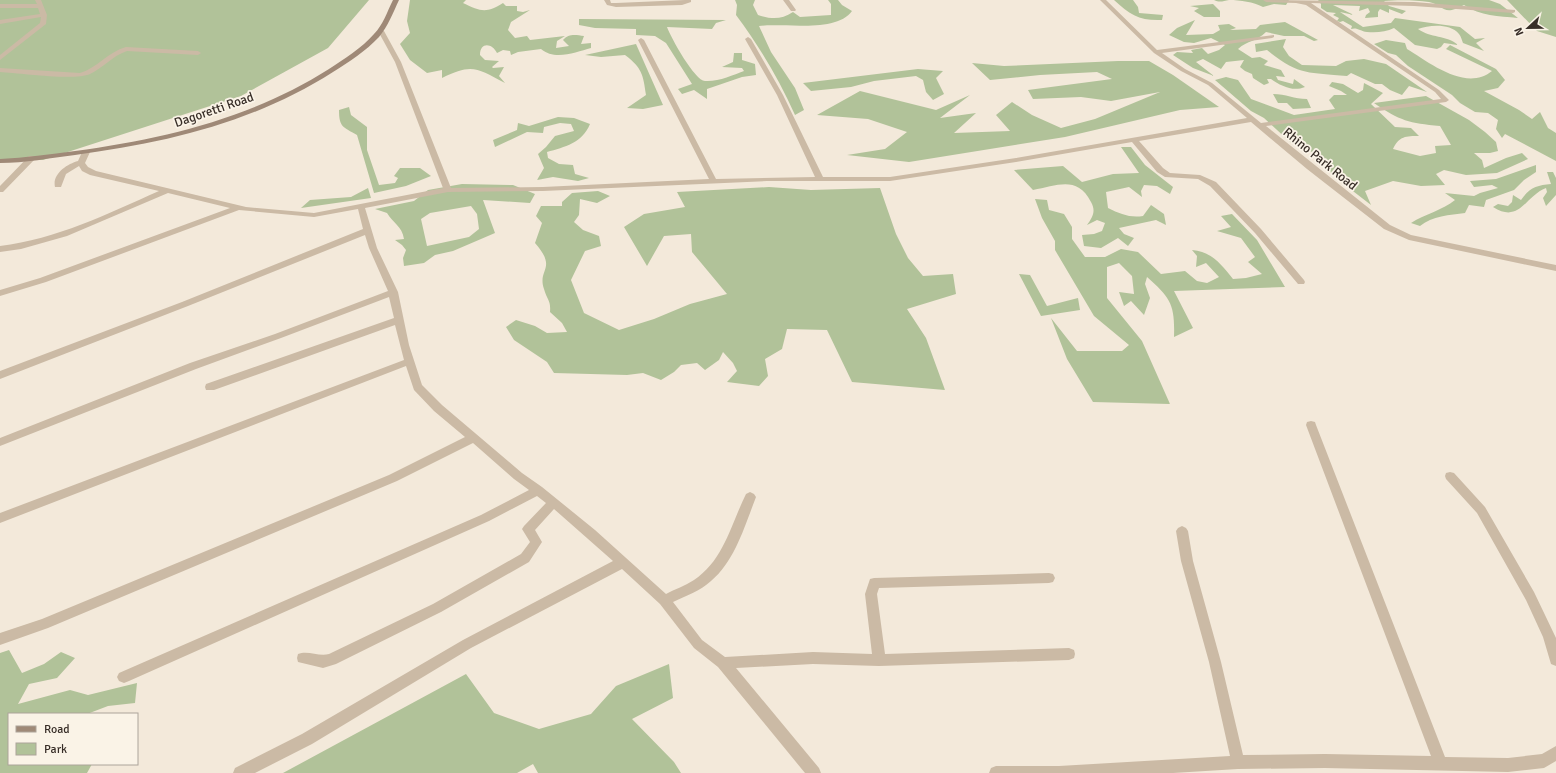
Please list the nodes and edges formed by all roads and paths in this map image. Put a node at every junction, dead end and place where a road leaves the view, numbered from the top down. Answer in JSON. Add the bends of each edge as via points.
{"nodes":[{"id":1,"x":396,"y":0,"type":"edge"},
{"id":2,"x":607,"y":0,"type":"edge"},
{"id":3,"x":688,"y":0,"type":"edge"},
{"id":4,"x":786,"y":0,"type":"edge"},
{"id":5,"x":1103,"y":0,"type":"edge"},
{"id":6,"x":1266,"y":0,"type":"edge"},
{"id":7,"x":1303,"y":2,"type":"junction"},
{"id":8,"x":39,"y":3,"type":"edge"},
{"id":9,"x":0,"y":6,"type":"edge"},
{"id":10,"x":793,"y":10,"type":"dead end"},
{"id":11,"x":1513,"y":11,"type":"dead end"},
{"id":12,"x":44,"y":15,"type":"junction"},
{"id":13,"x":0,"y":22,"type":"edge"},
{"id":14,"x":380,"y":31,"type":"junction"},
{"id":15,"x":1272,"y":36,"type":"dead end"},
{"id":16,"x":748,"y":39,"type":"dead end"},
{"id":17,"x":641,"y":40,"type":"dead end"},
{"id":18,"x":1156,"y":52,"type":"junction"},
{"id":19,"x":198,"y":53,"type":"dead end"},
{"id":20,"x":0,"y":58,"type":"edge"},
{"id":21,"x":0,"y":70,"type":"edge"},
{"id":22,"x":1253,"y":119,"type":"junction"},
{"id":23,"x":1260,"y":125,"type":"junction"},
{"id":24,"x":1133,"y":139,"type":"junction"},
{"id":25,"x":86,"y":152,"type":"junction"},
{"id":26,"x":32,"y":158,"type":"junction"},
{"id":27,"x":0,"y":161,"type":"edge"},
{"id":28,"x":81,"y":163,"type":"junction"},
{"id":29,"x":821,"y":180,"type":"junction"},
{"id":30,"x":714,"y":182,"type":"junction"},
{"id":31,"x":58,"y":185,"type":"dead end"},
{"id":32,"x":0,"y":190,"type":"edge"},
{"id":33,"x":168,"y":190,"type":"junction"},
{"id":34,"x":448,"y":190,"type":"junction"},
{"id":35,"x":239,"y":207,"type":"junction"},
{"id":36,"x":361,"y":207,"type":"junction"},
{"id":37,"x":367,"y":231,"type":"junction"},
{"id":38,"x":0,"y":249,"type":"edge"},
{"id":39,"x":1556,"y":268,"type":"edge"},
{"id":40,"x":1301,"y":282,"type":"dead end"},
{"id":41,"x":393,"y":292,"type":"junction"},
{"id":42,"x":0,"y":293,"type":"edge"},
{"id":43,"x":398,"y":320,"type":"junction"},
{"id":44,"x":408,"y":362,"type":"junction"},
{"id":45,"x":0,"y":375,"type":"edge"},
{"id":46,"x":210,"y":387,"type":"dead end"},
{"id":47,"x":1311,"y":425,"type":"dead end"},
{"id":48,"x":474,"y":438,"type":"junction"},
{"id":49,"x":0,"y":442,"type":"edge"},
{"id":50,"x":1450,"y":476,"type":"dead end"},
{"id":51,"x":538,"y":490,"type":"junction"},
{"id":52,"x":750,"y":497,"type":"dead end"},
{"id":53,"x":554,"y":503,"type":"junction"},
{"id":54,"x":0,"y":518,"type":"edge"},
{"id":55,"x":1182,"y":531,"type":"dead end"},
{"id":56,"x":623,"y":562,"type":"junction"},
{"id":57,"x":1049,"y":578,"type":"dead end"},
{"id":58,"x":664,"y":600,"type":"junction"},
{"id":59,"x":0,"y":639,"type":"edge"},
{"id":60,"x":1069,"y":654,"type":"dead end"},
{"id":61,"x":303,"y":658,"type":"dead end"},
{"id":62,"x":879,"y":660,"type":"junction"},
{"id":63,"x":1556,"y":660,"type":"edge"},
{"id":64,"x":723,"y":663,"type":"junction"},
{"id":65,"x":124,"y":677,"type":"dead end"},
{"id":66,"x":1556,"y":753,"type":"edge"},
{"id":67,"x":1238,"y":762,"type":"junction"},
{"id":68,"x":1441,"y":764,"type":"junction"},
{"id":69,"x":240,"y":773,"type":"edge"},
{"id":70,"x":814,"y":773,"type":"edge"},
{"id":71,"x":996,"y":773,"type":"edge"}],
"edges":[{"from":1,"to":14,"type":"main road","name":"Dagoretti Road"},
{"from":2,"to":3,"type":"street","via":[[609,4],[616,5],[682,3]]},
{"from":4,"to":10,"type":"street"},
{"from":5,"to":18,"type":"street","name":"Rhino Park Road"},
{"from":6,"to":7,"type":"street"},
{"from":7,"to":11,"type":"street","via":[[1414,4]]},
{"from":7,"to":23,"type":"street","via":[[1437,91],[1446,100]]},
{"from":8,"to":9,"type":"street"},
{"from":8,"to":12,"type":"street"},
{"from":12,"to":13,"type":"street"},
{"from":12,"to":20,"type":"street","via":[[43,24]]},
{"from":14,"to":25,"type":"main road","name":"Dagoretti Road","via":[[356,54],[331,71],[299,90],[261,107],[185,134]]},
{"from":14,"to":34,"type":"street","via":[[398,62]]},
{"from":15,"to":18,"type":"street"},
{"from":16,"to":29,"type":"street","via":[[780,95]]},
{"from":17,"to":30,"type":"street"},
{"from":18,"to":22,"type":"street","name":"Rhino Park Road","via":[[1210,84]]},
{"from":19,"to":21,"type":"street","via":[[126,50],[116,53],[80,75]]},
{"from":22,"to":23,"type":"street","name":"Rhino Park Road"},
{"from":22,"to":24,"type":"street"},
{"from":23,"to":39,"type":"street","name":"Rhino Park Road","via":[[1376,221],[1396,232]]},
{"from":24,"to":29,"type":"street","via":[[890,179]]},
{"from":24,"to":40,"type":"street","via":[[1160,170],[1168,175],[1200,177],[1213,184],[1258,231]]},
{"from":25,"to":26,"type":"main road","name":"Dagoretti Road"},
{"from":25,"to":28,"type":"street"},
{"from":26,"to":27,"type":"main road","name":"Dagoretti Road"},
{"from":26,"to":32,"type":"street"},
{"from":28,"to":31,"type":"street","via":[[66,168]]},
{"from":28,"to":33,"type":"street","via":[[85,169],[93,173]]},
{"from":29,"to":30,"type":"street","via":[[767,179]]},
{"from":30,"to":34,"type":"street"},
{"from":33,"to":35,"type":"street"},
{"from":33,"to":38,"type":"street","via":[[37,243],[20,248]]},
{"from":34,"to":36,"type":"street"},
{"from":35,"to":36,"type":"street","via":[[314,215]]},
{"from":35,"to":42,"type":"street","via":[[160,238]]},
{"from":36,"to":37,"type":"street"},
{"from":37,"to":41,"type":"street"},
{"from":37,"to":45,"type":"street"},
{"from":41,"to":43,"type":"street"},
{"from":41,"to":49,"type":"street","via":[[193,366]]},
{"from":43,"to":44,"type":"street"},
{"from":43,"to":46,"type":"street"},
{"from":44,"to":48,"type":"street","via":[[418,387],[438,408]]},
{"from":44,"to":54,"type":"street"},
{"from":47,"to":68,"type":"street"},
{"from":48,"to":51,"type":"street"},
{"from":48,"to":59,"type":"street","via":[[393,478],[44,624]]},
{"from":50,"to":63,"type":"street","via":[[1482,510],[1530,596],[1549,636]]},
{"from":51,"to":53,"type":"street"},
{"from":51,"to":65,"type":"street","via":[[485,518]]},
{"from":52,"to":58,"type":"street","via":[[732,540],[712,572],[699,584]]},
{"from":53,"to":56,"type":"street"},
{"from":53,"to":61,"type":"street","via":[[528,529],[536,542],[525,558],[437,608],[331,660],[323,662]]},
{"from":55,"to":67,"type":"street"},
{"from":56,"to":58,"type":"street"},
{"from":56,"to":69,"type":"street","via":[[467,644],[307,739]]},
{"from":57,"to":62,"type":"street","via":[[874,583],[871,594]]},
{"from":58,"to":64,"type":"street","via":[[698,644]]},
{"from":60,"to":62,"type":"street"},
{"from":62,"to":64,"type":"street","via":[[813,658]]},
{"from":64,"to":70,"type":"street"},
{"from":66,"to":68,"type":"street","via":[[1544,761],[1508,765]]},
{"from":67,"to":68,"type":"street"},
{"from":67,"to":71,"type":"street","via":[[1059,773]]}]}
